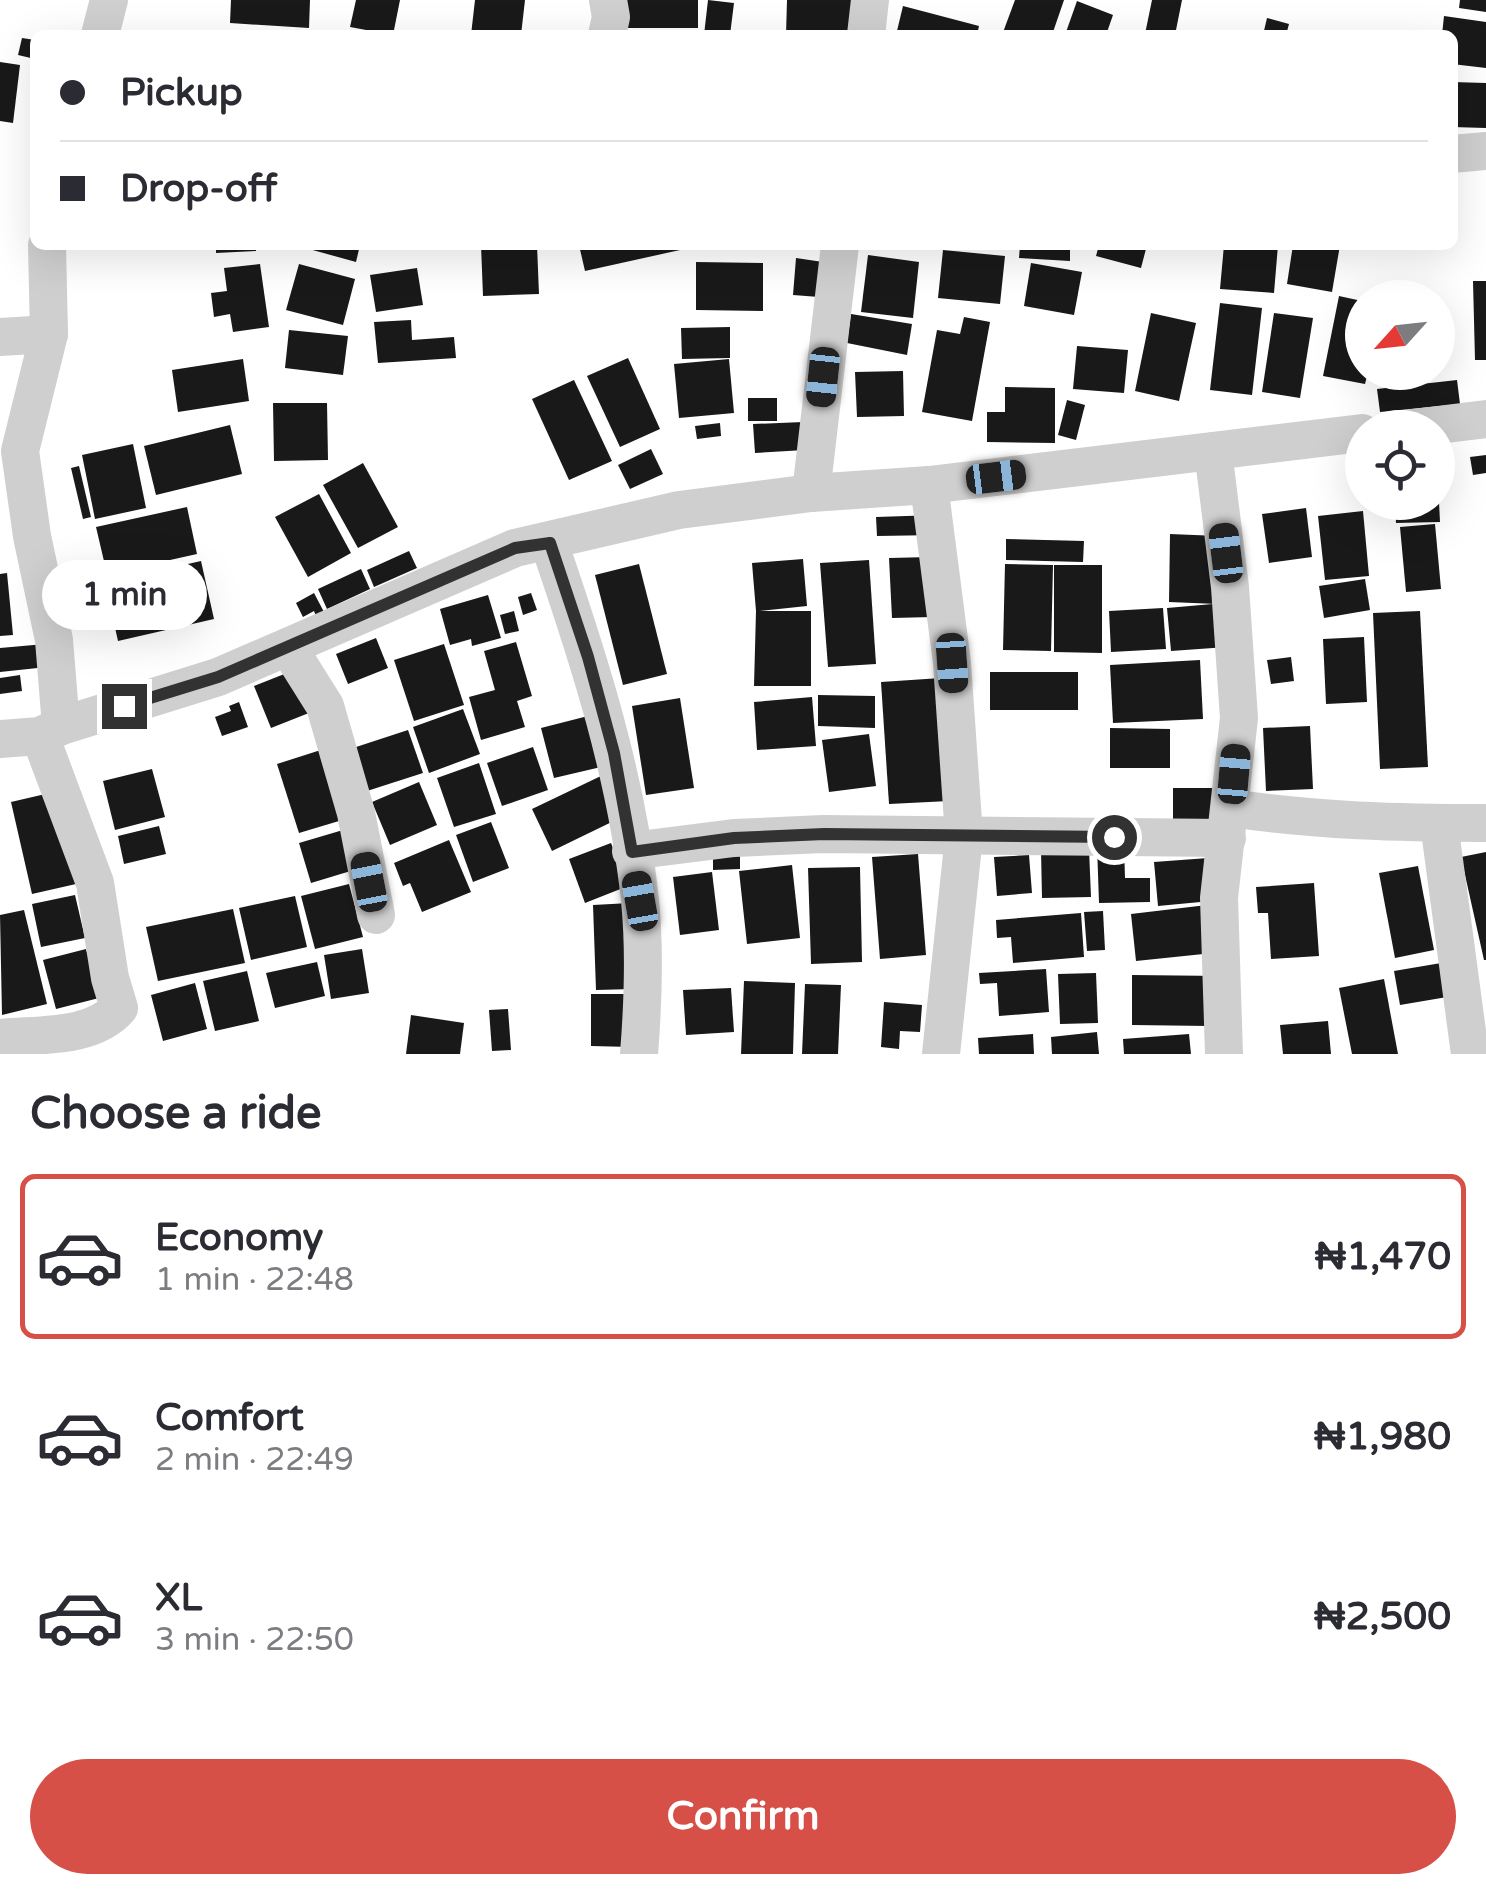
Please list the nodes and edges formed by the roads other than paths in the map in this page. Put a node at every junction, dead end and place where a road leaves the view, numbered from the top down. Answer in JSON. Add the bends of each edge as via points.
{"nodes":[{"id":1,"x":109,"y":0,"type":"edge"},
{"id":2,"x":608,"y":0,"type":"edge"},
{"id":3,"x":870,"y":0,"type":"edge"},
{"id":4,"x":101,"y":30,"type":"edge"},
{"id":5,"x":608,"y":30,"type":"edge"},
{"id":6,"x":867,"y":30,"type":"edge"},
{"id":7,"x":1486,"y":151,"type":"edge"},
{"id":8,"x":1458,"y":153,"type":"edge"},
{"id":9,"x":47,"y":250,"type":"edge"},
{"id":10,"x":839,"y":250,"type":"edge"},
{"id":11,"x":49,"y":334,"type":"junction"},
{"id":12,"x":0,"y":337,"type":"edge"},
{"id":13,"x":1486,"y":419,"type":"edge"},
{"id":14,"x":1455,"y":423,"type":"edge"},
{"id":15,"x":1345,"y":436,"type":"edge"},
{"id":16,"x":1213,"y":451,"type":"junction"},
{"id":17,"x":929,"y":486,"type":"junction"},
{"id":18,"x":811,"y":493,"type":"junction"},
{"id":19,"x":550,"y":543,"type":"junction"},
{"id":20,"x":288,"y":647,"type":"junction"},
{"id":21,"x":51,"y":731,"type":"junction"},
{"id":22,"x":0,"y":740,"type":"edge"},
{"id":23,"x":1229,"y":823,"type":"junction"},
{"id":24,"x":1439,"y":823,"type":"junction"},
{"id":25,"x":1486,"y":823,"type":"edge"},
{"id":26,"x":964,"y":836,"type":"junction"},
{"id":27,"x":632,"y":852,"type":"junction"},
{"id":28,"x":376,"y":915,"type":"dead end"},
{"id":29,"x":0,"y":1038,"type":"edge"},
{"id":30,"x":639,"y":1054,"type":"edge"},
{"id":31,"x":941,"y":1054,"type":"edge"},
{"id":32,"x":1224,"y":1054,"type":"edge"},
{"id":33,"x":1470,"y":1054,"type":"edge"}],
"edges":[{"from":1,"to":4,"type":"street"},
{"from":2,"to":5,"type":"street"},
{"from":3,"to":6,"type":"street"},
{"from":7,"to":8,"type":"street"},
{"from":9,"to":11,"type":"street"},
{"from":10,"to":18,"type":"street"},
{"from":11,"to":12,"type":"street"},
{"from":11,"to":21,"type":"street","via":[[20,451],[54,640]]},
{"from":13,"to":14,"type":"street"},
{"from":15,"to":16,"type":"street"},
{"from":16,"to":17,"type":"street"},
{"from":16,"to":23,"type":"street","via":[[1239,718]]},
{"from":17,"to":18,"type":"street"},
{"from":17,"to":26,"type":"street","via":[[952,663]]},
{"from":18,"to":19,"type":"street","via":[[680,510]]},
{"from":19,"to":20,"type":"street","via":[[515,548]]},
{"from":19,"to":27,"type":"street","via":[[614,753]]},
{"from":20,"to":21,"type":"street"},
{"from":20,"to":28,"type":"street","via":[[325,706]]},
{"from":21,"to":22,"type":"street"},
{"from":21,"to":29,"type":"street","via":[[95,883],[119,1008],[84,1030]]},
{"from":23,"to":24,"type":"street"},
{"from":23,"to":26,"type":"street"},
{"from":23,"to":32,"type":"street","via":[[1219,898]]},
{"from":24,"to":25,"type":"street"},
{"from":24,"to":33,"type":"street"},
{"from":26,"to":27,"type":"street","via":[[734,838]]},
{"from":26,"to":31,"type":"street"},
{"from":27,"to":30,"type":"street","via":[[640,901]]}]}
